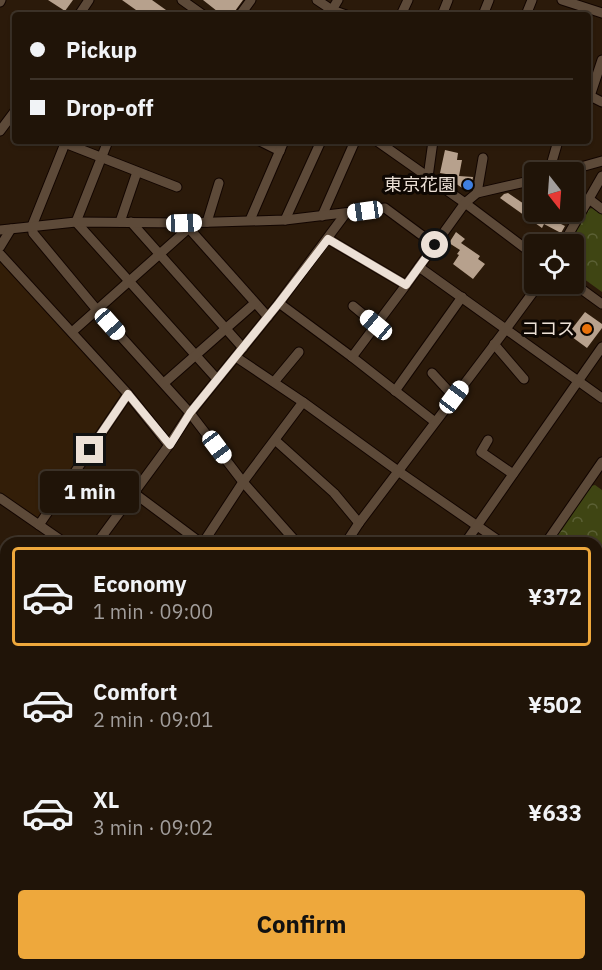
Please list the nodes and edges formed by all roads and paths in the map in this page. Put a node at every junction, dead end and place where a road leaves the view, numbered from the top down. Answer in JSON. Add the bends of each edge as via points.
{"nodes":[{"id":1,"x":182,"y":0,"type":"edge"},
{"id":2,"x":317,"y":0,"type":"edge"},
{"id":3,"x":338,"y":0,"type":"edge"},
{"id":4,"x":562,"y":0,"type":"edge"},
{"id":5,"x":579,"y":3,"type":"edge"},
{"id":6,"x":332,"y":10,"type":"junction"},
{"id":7,"x":198,"y":12,"type":"edge"},
{"id":8,"x":338,"y":12,"type":"edge"},
{"id":9,"x":602,"y":13,"type":"edge"},
{"id":10,"x":602,"y":60,"type":"edge"},
{"id":11,"x":591,"y":90,"type":"edge"},
{"id":12,"x":12,"y":121,"type":"edge"},
{"id":13,"x":0,"y":131,"type":"edge"},
{"id":14,"x":62,"y":144,"type":"edge"},
{"id":15,"x":68,"y":144,"type":"edge"},
{"id":16,"x":107,"y":144,"type":"edge"},
{"id":17,"x":266,"y":144,"type":"edge"},
{"id":18,"x":283,"y":144,"type":"edge"},
{"id":19,"x":320,"y":144,"type":"edge"},
{"id":20,"x":354,"y":144,"type":"edge"},
{"id":21,"x":382,"y":144,"type":"edge"},
{"id":22,"x":433,"y":144,"type":"edge"},
{"id":23,"x":557,"y":144,"type":"edge"},
{"id":24,"x":280,"y":151,"type":"junction"},
{"id":25,"x":102,"y":158,"type":"junction"},
{"id":26,"x":483,"y":158,"type":"dead end"},
{"id":27,"x":602,"y":161,"type":"edge"},
{"id":28,"x":552,"y":162,"type":"edge"},
{"id":29,"x":584,"y":166,"type":"edge"},
{"id":30,"x":137,"y":172,"type":"junction"},
{"id":31,"x":602,"y":176,"type":"edge"},
{"id":32,"x":428,"y":177,"type":"junction"},
{"id":33,"x":524,"y":182,"type":"edge"},
{"id":34,"x":219,"y":183,"type":"dead end"},
{"id":35,"x":177,"y":187,"type":"dead end"},
{"id":36,"x":477,"y":193,"type":"junction"},
{"id":37,"x":589,"y":199,"type":"junction"},
{"id":38,"x":465,"y":203,"type":"junction"},
{"id":39,"x":602,"y":209,"type":"edge"},
{"id":40,"x":346,"y":213,"type":"junction"},
{"id":41,"x":322,"y":216,"type":"junction"},
{"id":42,"x":285,"y":219,"type":"junction"},
{"id":43,"x":250,"y":220,"type":"junction"},
{"id":44,"x":76,"y":222,"type":"junction"},
{"id":45,"x":120,"y":222,"type":"junction"},
{"id":46,"x":131,"y":222,"type":"junction"},
{"id":47,"x":207,"y":222,"type":"junction"},
{"id":48,"x":187,"y":225,"type":"junction"},
{"id":49,"x":32,"y":226,"type":"junction"},
{"id":50,"x":11,"y":229,"type":"junction"},
{"id":51,"x":0,"y":230,"type":"edge"},
{"id":52,"x":569,"y":234,"type":"edge"},
{"id":53,"x":328,"y":239,"type":"junction"},
{"id":54,"x":435,"y":245,"type":"junction"},
{"id":55,"x":0,"y":247,"type":"edge"},
{"id":56,"x":524,"y":247,"type":"edge"},
{"id":57,"x":0,"y":254,"type":"edge"},
{"id":58,"x":159,"y":254,"type":"junction"},
{"id":59,"x":419,"y":267,"type":"junction"},
{"id":60,"x":129,"y":281,"type":"junction"},
{"id":61,"x":406,"y":285,"type":"junction"},
{"id":62,"x":584,"y":291,"type":"edge"},
{"id":63,"x":532,"y":294,"type":"edge"},
{"id":64,"x":462,"y":297,"type":"junction"},
{"id":65,"x":255,"y":303,"type":"junction"},
{"id":66,"x":279,"y":303,"type":"junction"},
{"id":67,"x":602,"y":304,"type":"edge"},
{"id":68,"x":353,"y":306,"type":"dead end"},
{"id":69,"x":97,"y":310,"type":"junction"},
{"id":70,"x":268,"y":317,"type":"junction"},
{"id":71,"x":376,"y":325,"type":"junction"},
{"id":72,"x":226,"y":328,"type":"junction"},
{"id":73,"x":506,"y":329,"type":"junction"},
{"id":74,"x":72,"y":333,"type":"junction"},
{"id":75,"x":494,"y":344,"type":"junction"},
{"id":76,"x":602,"y":347,"type":"edge"},
{"id":77,"x":243,"y":348,"type":"junction"},
{"id":78,"x":299,"y":352,"type":"dead end"},
{"id":79,"x":196,"y":355,"type":"junction"},
{"id":80,"x":236,"y":357,"type":"junction"},
{"id":81,"x":352,"y":357,"type":"junction"},
{"id":82,"x":432,"y":373,"type":"dead end"},
{"id":83,"x":218,"y":379,"type":"junction"},
{"id":84,"x":524,"y":379,"type":"dead end"},
{"id":85,"x":578,"y":381,"type":"junction"},
{"id":86,"x":274,"y":382,"type":"junction"},
{"id":87,"x":164,"y":383,"type":"junction"},
{"id":88,"x":395,"y":391,"type":"junction"},
{"id":89,"x":128,"y":394,"type":"junction"},
{"id":90,"x":454,"y":397,"type":"junction"},
{"id":91,"x":602,"y":398,"type":"edge"},
{"id":92,"x":303,"y":402,"type":"junction"},
{"id":93,"x":190,"y":413,"type":"junction"},
{"id":94,"x":435,"y":422,"type":"junction"},
{"id":95,"x":275,"y":440,"type":"junction"},
{"id":96,"x":488,"y":440,"type":"dead end"},
{"id":97,"x":170,"y":445,"type":"junction"},
{"id":98,"x":602,"y":462,"type":"edge"},
{"id":99,"x":398,"y":471,"type":"junction"},
{"id":100,"x":513,"y":474,"type":"junction"},
{"id":101,"x":592,"y":476,"type":"junction"},
{"id":102,"x":243,"y":482,"type":"junction"},
{"id":103,"x":602,"y":483,"type":"edge"},
{"id":104,"x":134,"y":493,"type":"junction"},
{"id":105,"x":0,"y":498,"type":"edge"},
{"id":106,"x":359,"y":523,"type":"junction"},
{"id":107,"x":39,"y":525,"type":"junction"},
{"id":108,"x":477,"y":525,"type":"junction"},
{"id":109,"x":57,"y":537,"type":"edge"},
{"id":110,"x":102,"y":537,"type":"edge"},
{"id":111,"x":194,"y":537,"type":"edge"},
{"id":112,"x":206,"y":537,"type":"edge"},
{"id":113,"x":292,"y":537,"type":"edge"},
{"id":114,"x":350,"y":537,"type":"edge"},
{"id":115,"x":469,"y":537,"type":"edge"},
{"id":116,"x":494,"y":537,"type":"edge"},
{"id":117,"x":550,"y":537,"type":"edge"}],
"edges":[{"from":1,"to":7,"type":"street"},
{"from":2,"to":6,"type":"street"},
{"from":3,"to":6,"type":"street"},
{"from":4,"to":5,"type":"street"},
{"from":5,"to":9,"type":"street"},
{"from":6,"to":8,"type":"street"},
{"from":10,"to":11,"type":"street"},
{"from":12,"to":13,"type":"street"},
{"from":14,"to":49,"type":"street"},
{"from":15,"to":25,"type":"street"},
{"from":16,"to":25,"type":"street"},
{"from":17,"to":24,"type":"street"},
{"from":18,"to":24,"type":"street"},
{"from":19,"to":42,"type":"street"},
{"from":20,"to":41,"type":"street"},
{"from":21,"to":32,"type":"street"},
{"from":22,"to":32,"type":"street"},
{"from":23,"to":28,"type":"street"},
{"from":24,"to":43,"type":"street"},
{"from":25,"to":30,"type":"street"},
{"from":25,"to":44,"type":"street"},
{"from":26,"to":36,"type":"street"},
{"from":27,"to":29,"type":"street"},
{"from":30,"to":35,"type":"street"},
{"from":30,"to":45,"type":"street"},
{"from":31,"to":37,"type":"street"},
{"from":32,"to":38,"type":"street"},
{"from":33,"to":36,"type":"street"},
{"from":34,"to":47,"type":"street"},
{"from":36,"to":38,"type":"street"},
{"from":37,"to":39,"type":"street"},
{"from":37,"to":52,"type":"street"},
{"from":38,"to":54,"type":"street"},
{"from":38,"to":56,"type":"street"},
{"from":40,"to":41,"type":"street"},
{"from":40,"to":53,"type":"street"},
{"from":40,"to":54,"type":"street","via":[[385,208]]},
{"from":41,"to":42,"type":"street"},
{"from":42,"to":43,"type":"street"},
{"from":43,"to":47,"type":"street"},
{"from":44,"to":45,"type":"street"},
{"from":44,"to":49,"type":"street"},
{"from":44,"to":60,"type":"street"},
{"from":45,"to":46,"type":"street"},
{"from":46,"to":48,"type":"street"},
{"from":46,"to":58,"type":"street"},
{"from":47,"to":48,"type":"street"},
{"from":48,"to":58,"type":"street"},
{"from":48,"to":65,"type":"street"},
{"from":49,"to":50,"type":"street"},
{"from":49,"to":69,"type":"street","via":[[33,233]]},
{"from":50,"to":51,"type":"street"},
{"from":50,"to":55,"type":"street"},
{"from":53,"to":61,"type":"street"},
{"from":53,"to":66,"type":"street"},
{"from":54,"to":59,"type":"street"},
{"from":57,"to":74,"type":"street"},
{"from":58,"to":60,"type":"street"},
{"from":58,"to":72,"type":"street"},
{"from":59,"to":61,"type":"street"},
{"from":59,"to":64,"type":"street"},
{"from":60,"to":69,"type":"street"},
{"from":60,"to":79,"type":"street"},
{"from":61,"to":71,"type":"street"},
{"from":62,"to":67,"type":"street"},
{"from":63,"to":73,"type":"street"},
{"from":64,"to":73,"type":"street"},
{"from":64,"to":88,"type":"street"},
{"from":65,"to":70,"type":"street"},
{"from":65,"to":72,"type":"street"},
{"from":66,"to":70,"type":"street"},
{"from":66,"to":81,"type":"street"},
{"from":68,"to":71,"type":"street"},
{"from":69,"to":74,"type":"street"},
{"from":69,"to":87,"type":"street"},
{"from":70,"to":77,"type":"street"},
{"from":71,"to":81,"type":"street"},
{"from":72,"to":77,"type":"street"},
{"from":72,"to":79,"type":"street"},
{"from":73,"to":75,"type":"street"},
{"from":73,"to":85,"type":"street"},
{"from":74,"to":89,"type":"street"},
{"from":75,"to":84,"type":"street"},
{"from":75,"to":90,"type":"street"},
{"from":76,"to":85,"type":"street"},
{"from":77,"to":80,"type":"street"},
{"from":78,"to":86,"type":"street"},
{"from":79,"to":83,"type":"street"},
{"from":79,"to":87,"type":"street"},
{"from":80,"to":83,"type":"street"},
{"from":80,"to":86,"type":"street"},
{"from":81,"to":88,"type":"street"},
{"from":82,"to":90,"type":"street"},
{"from":83,"to":93,"type":"street"},
{"from":85,"to":91,"type":"street"},
{"from":85,"to":100,"type":"street"},
{"from":86,"to":92,"type":"street"},
{"from":87,"to":93,"type":"street"},
{"from":88,"to":94,"type":"street"},
{"from":89,"to":97,"type":"street"},
{"from":89,"to":107,"type":"street"},
{"from":90,"to":94,"type":"street"},
{"from":92,"to":95,"type":"street"},
{"from":92,"to":99,"type":"street"},
{"from":93,"to":97,"type":"street"},
{"from":93,"to":102,"type":"street"},
{"from":94,"to":99,"type":"street"},
{"from":95,"to":102,"type":"street"},
{"from":95,"to":106,"type":"street","via":[[334,493]]},
{"from":96,"to":100,"type":"street","via":[[481,452]]},
{"from":97,"to":104,"type":"street"},
{"from":98,"to":101,"type":"street"},
{"from":99,"to":106,"type":"street"},
{"from":99,"to":108,"type":"street"},
{"from":100,"to":108,"type":"street"},
{"from":101,"to":103,"type":"street"},
{"from":101,"to":117,"type":"street"},
{"from":102,"to":112,"type":"street"},
{"from":102,"to":113,"type":"street"},
{"from":104,"to":110,"type":"street"},
{"from":104,"to":111,"type":"street"},
{"from":105,"to":107,"type":"street"},
{"from":106,"to":114,"type":"street"},
{"from":107,"to":109,"type":"street"},
{"from":108,"to":115,"type":"street"},
{"from":108,"to":116,"type":"street"}]}
